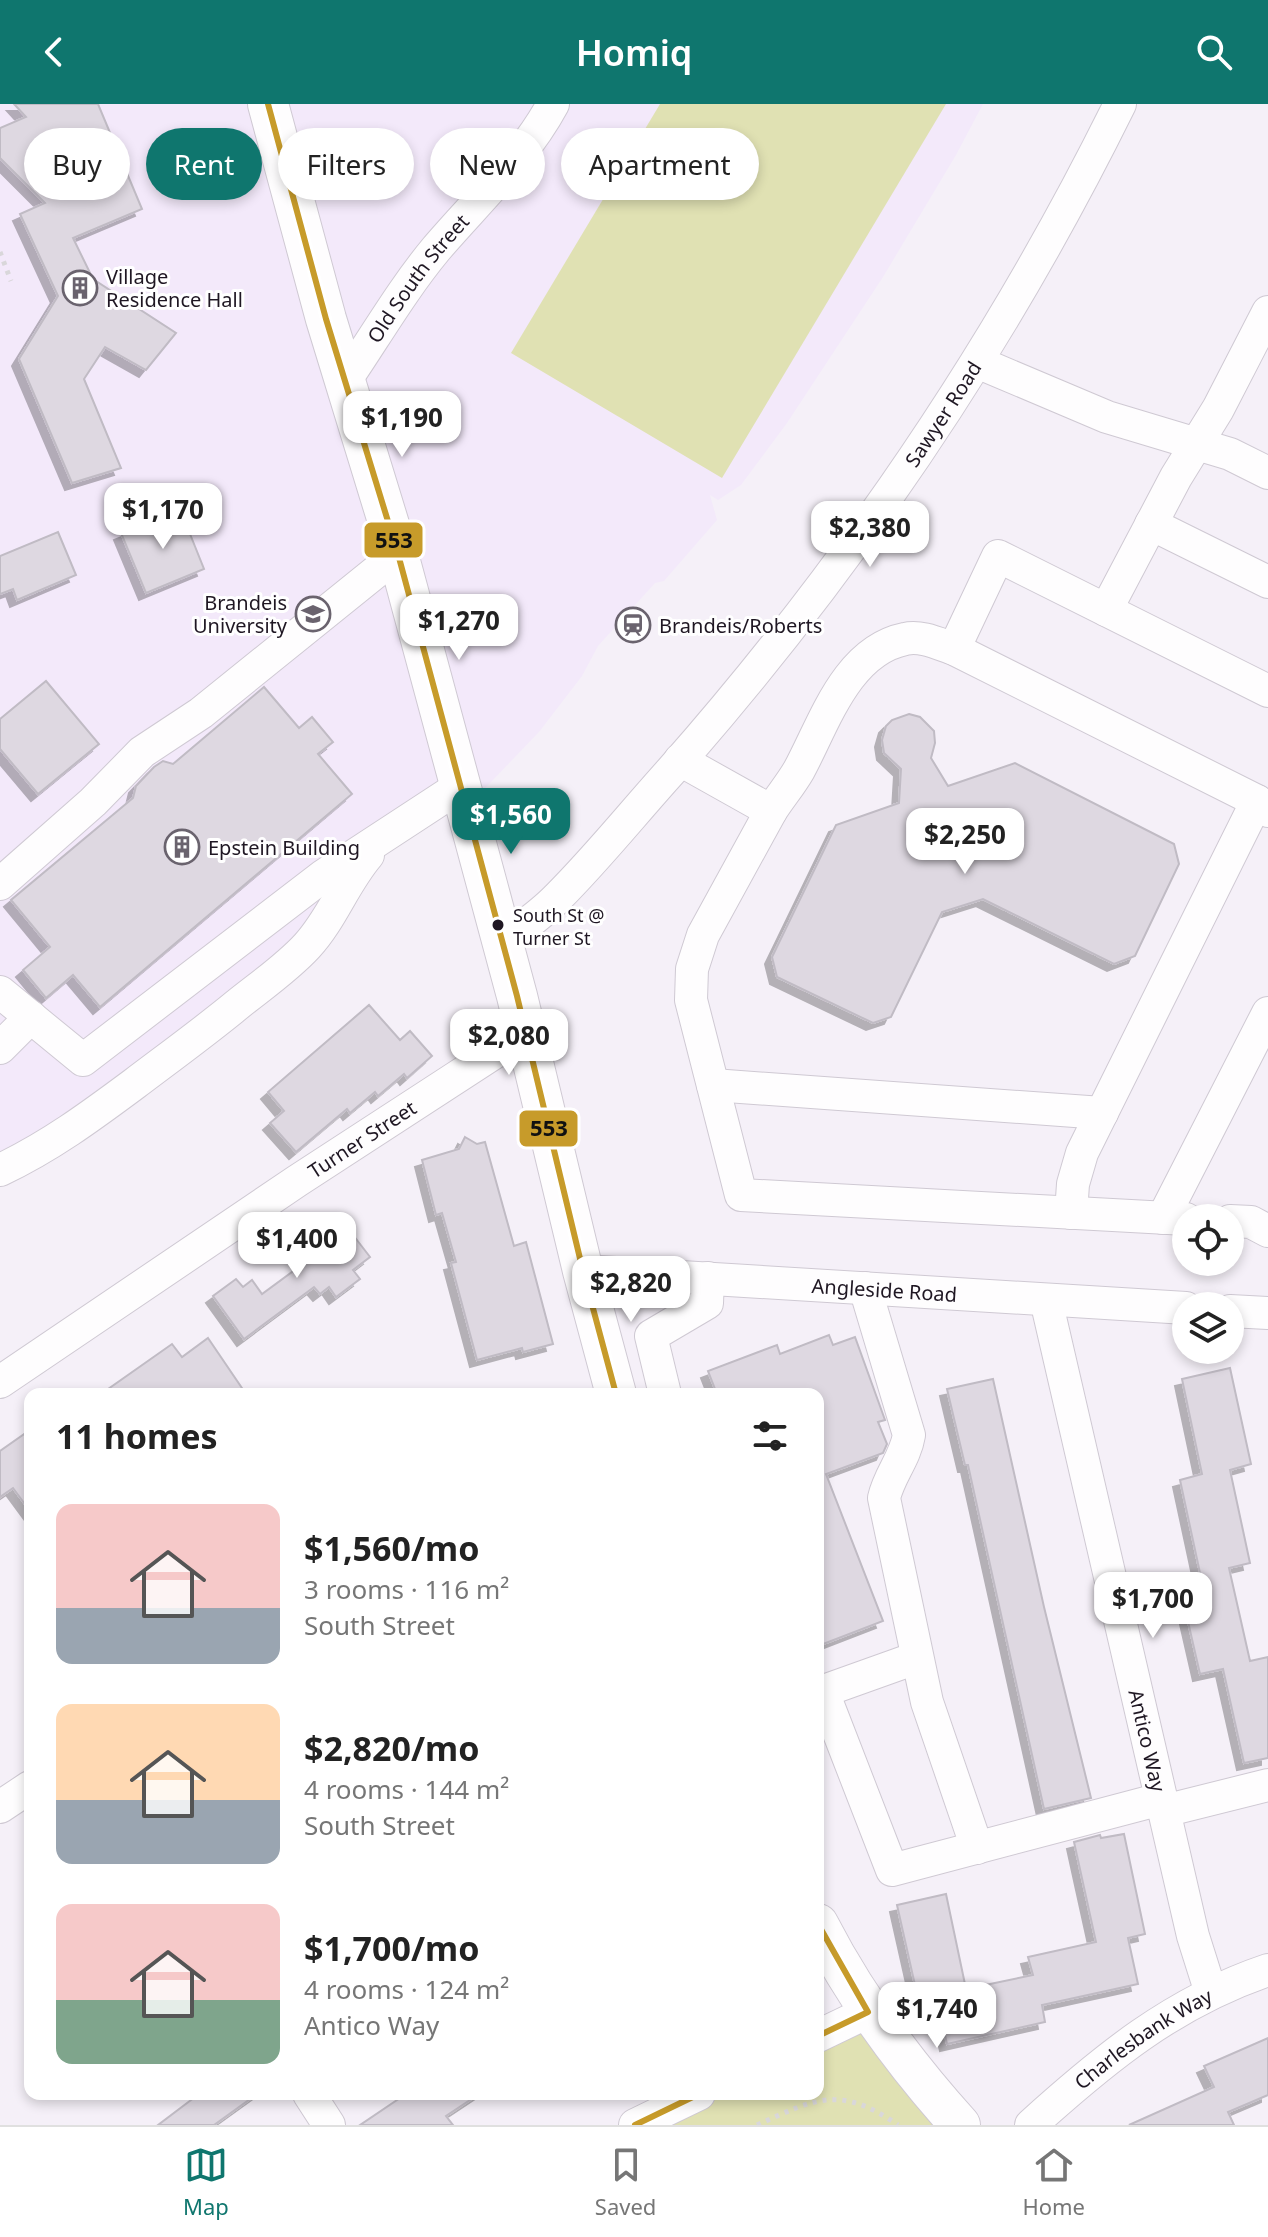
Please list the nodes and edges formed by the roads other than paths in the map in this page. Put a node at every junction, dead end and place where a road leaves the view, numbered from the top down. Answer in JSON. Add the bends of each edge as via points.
{"nodes":[{"id":1,"x":268,"y":104,"type":"edge"},
{"id":2,"x":553,"y":104,"type":"edge"},
{"id":3,"x":1120,"y":104,"type":"edge"},
{"id":4,"x":1268,"y":312,"type":"edge"},
{"id":5,"x":1260,"y":346,"type":"edge"},
{"id":6,"x":977,"y":362,"type":"junction"},
{"id":7,"x":345,"y":381,"type":"junction"},
{"id":8,"x":1197,"y":443,"type":"junction"},
{"id":9,"x":1268,"y":473,"type":"edge"},
{"id":10,"x":1151,"y":524,"type":"junction"},
{"id":11,"x":398,"y":554,"type":"junction"},
{"id":12,"x":1268,"y":582,"type":"edge"},
{"id":13,"x":1106,"y":610,"type":"junction"},
{"id":14,"x":954,"y":649,"type":"junction"},
{"id":15,"x":1268,"y":691,"type":"edge"},
{"id":16,"x":680,"y":760,"type":"junction"},
{"id":17,"x":459,"y":787,"type":"junction"},
{"id":18,"x":1262,"y":806,"type":"edge"},
{"id":19,"x":771,"y":811,"type":"junction"},
{"id":20,"x":386,"y":834,"type":"junction"},
{"id":21,"x":0,"y":884,"type":"edge"},
{"id":22,"x":501,"y":943,"type":"junction"},
{"id":23,"x":0,"y":992,"type":"edge"},
{"id":24,"x":1268,"y":1013,"type":"edge"},
{"id":25,"x":31,"y":1017,"type":"junction"},
{"id":26,"x":526,"y":1032,"type":"junction"},
{"id":27,"x":0,"y":1048,"type":"edge"},
{"id":28,"x":713,"y":1085,"type":"junction"},
{"id":29,"x":1102,"y":1113,"type":"junction"},
{"id":30,"x":0,"y":1170,"type":"edge"},
{"id":31,"x":1180,"y":1204,"type":"edge"},
{"id":32,"x":1071,"y":1213,"type":"junction"},
{"id":33,"x":1172,"y":1218,"type":"edge"},
{"id":34,"x":1244,"y":1222,"type":"edge"},
{"id":35,"x":1268,"y":1230,"type":"edge"},
{"id":36,"x":583,"y":1271,"type":"junction"},
{"id":37,"x":708,"y":1278,"type":"junction"},
{"id":38,"x":865,"y":1288,"type":"junction"},
{"id":39,"x":1046,"y":1300,"type":"junction"},
{"id":40,"x":1172,"y":1307,"type":"edge"},
{"id":41,"x":1244,"y":1312,"type":"edge"},
{"id":42,"x":1268,"y":1313,"type":"edge"},
{"id":43,"x":0,"y":1382,"type":"edge"},
{"id":44,"x":614,"y":1388,"type":"edge"},
{"id":45,"x":664,"y":1388,"type":"edge"},
{"id":46,"x":916,"y":1658,"type":"junction"},
{"id":47,"x":824,"y":1692,"type":"edge"},
{"id":48,"x":824,"y":1703,"type":"edge"},
{"id":49,"x":1268,"y":1785,"type":"edge"},
{"id":50,"x":24,"y":1791,"type":"edge"},
{"id":51,"x":1162,"y":1805,"type":"junction"},
{"id":52,"x":0,"y":1807,"type":"edge"},
{"id":53,"x":977,"y":1848,"type":"junction"},
{"id":54,"x":824,"y":1935,"type":"edge"},
{"id":55,"x":1268,"y":1970,"type":"edge"},
{"id":56,"x":1211,"y":1993,"type":"junction"},
{"id":57,"x":868,"y":2012,"type":"junction"},
{"id":58,"x":824,"y":2033,"type":"edge"},
{"id":59,"x":313,"y":2100,"type":"edge"},
{"id":60,"x":687,"y":2100,"type":"edge"},
{"id":61,"x":329,"y":2125,"type":"edge"},
{"id":62,"x":635,"y":2125,"type":"edge"},
{"id":63,"x":960,"y":2125,"type":"edge"},
{"id":64,"x":1031,"y":2125,"type":"edge"}],
"edges":[{"from":1,"to":7,"type":"main road"},
{"from":2,"to":7,"type":"street","name":"Old South Street","via":[[525,146],[435,250]]},
{"from":3,"to":6,"type":"street","name":"Sawyer Road"},
{"from":4,"to":5,"type":"street"},
{"from":5,"to":8,"type":"street"},
{"from":6,"to":8,"type":"street","via":[[1107,417]]},
{"from":6,"to":16,"type":"street","name":"Sawyer Road","via":[[856,541]]},
{"from":7,"to":11,"type":"main road"},
{"from":8,"to":9,"type":"street"},
{"from":8,"to":10,"type":"street"},
{"from":10,"to":12,"type":"street"},
{"from":10,"to":13,"type":"street"},
{"from":11,"to":17,"type":"main road"},
{"from":11,"to":21,"type":"street","via":[[192,720],[142,752]]},
{"from":13,"to":14,"type":"street","via":[[998,556]]},
{"from":13,"to":15,"type":"street"},
{"from":14,"to":18,"type":"street"},
{"from":14,"to":19,"type":"street","via":[[906,638],[864,661],[846,681]]},
{"from":16,"to":19,"type":"street"},
{"from":16,"to":22,"type":"street","name":"Sawyer Road","via":[[558,897]]},
{"from":17,"to":20,"type":"street"},
{"from":17,"to":22,"type":"main road"},
{"from":18,"to":29,"type":"street"},
{"from":19,"to":28,"type":"street","via":[[703,935],[692,969],[691,1000]]},
{"from":20,"to":25,"type":"street","via":[[266,918],[83,1060]]},
{"from":20,"to":30,"type":"street","via":[[307,947],[86,1119]]},
{"from":22,"to":26,"type":"main road"},
{"from":23,"to":25,"type":"street"},
{"from":24,"to":31,"type":"street"},
{"from":25,"to":27,"type":"street"},
{"from":26,"to":36,"type":"main road"},
{"from":26,"to":43,"type":"street","name":"Turner Street"},
{"from":28,"to":29,"type":"street"},
{"from":28,"to":32,"type":"street","via":[[741,1195]]},
{"from":29,"to":32,"type":"street","via":[[1082,1153]]},
{"from":32,"to":33,"type":"street"},
{"from":34,"to":35,"type":"street"},
{"from":36,"to":37,"type":"street","name":"Angleside Road"},
{"from":36,"to":44,"type":"main road"},
{"from":37,"to":38,"type":"street","name":"Angleside Road"},
{"from":37,"to":45,"type":"street","via":[[707,1303],[651,1336]]},
{"from":38,"to":39,"type":"street","name":"Angleside Road"},
{"from":38,"to":46,"type":"street","via":[[909,1435],[884,1498]]},
{"from":39,"to":40,"type":"street","name":"Angleside Road"},
{"from":39,"to":51,"type":"street","name":"Antico Way"},
{"from":41,"to":42,"type":"street"},
{"from":46,"to":47,"type":"street"},
{"from":46,"to":53,"type":"street"},
{"from":48,"to":53,"type":"street","via":[[892,1870]]},
{"from":49,"to":51,"type":"street"},
{"from":50,"to":52,"type":"street"},
{"from":51,"to":53,"type":"street"},
{"from":51,"to":56,"type":"street","name":"Antico Way"},
{"from":54,"to":57,"type":"main road"},
{"from":55,"to":56,"type":"street","name":"Charlesbank Way"},
{"from":56,"to":64,"type":"street","name":"Charlesbank Way","via":[[1131,2040]]},
{"from":57,"to":58,"type":"street"},
{"from":57,"to":63,"type":"main road"},
{"from":59,"to":61,"type":"street"},
{"from":60,"to":62,"type":"street"}]}
